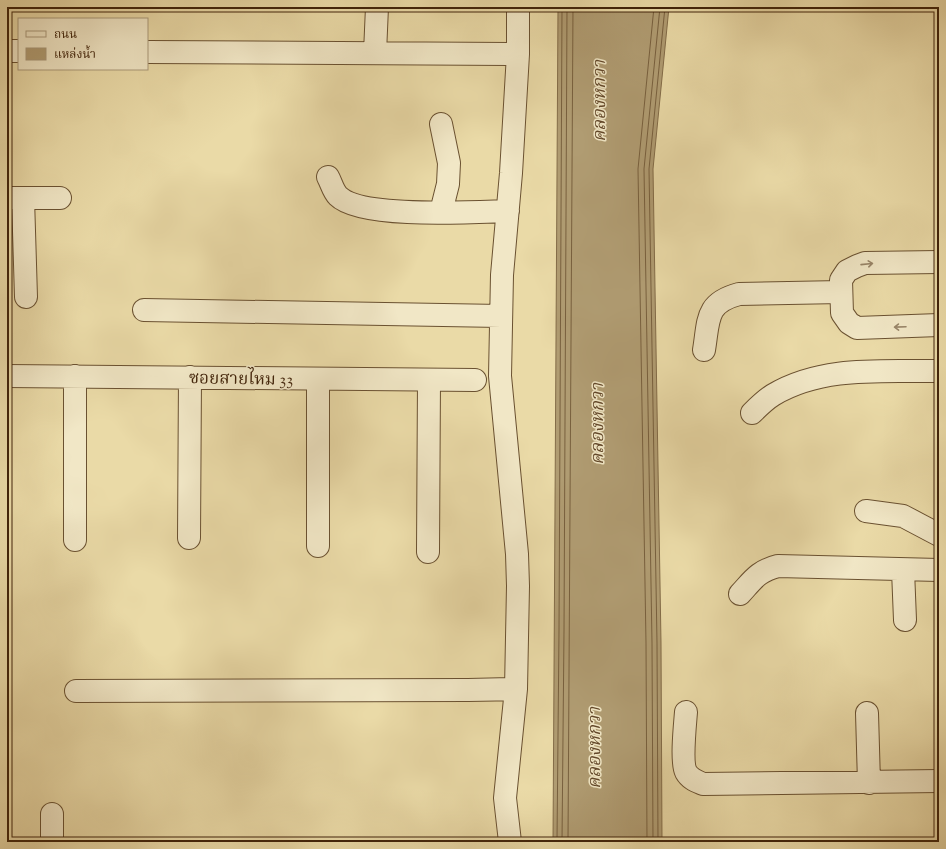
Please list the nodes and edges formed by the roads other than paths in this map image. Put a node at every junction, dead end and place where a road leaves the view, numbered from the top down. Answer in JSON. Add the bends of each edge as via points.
{"nodes":[{"id":1,"x":377,"y":7,"type":"edge"},
{"id":2,"x":518,"y":7,"type":"edge"},
{"id":3,"x":7,"y":50,"type":"edge"},
{"id":4,"x":18,"y":51,"type":"edge"},
{"id":5,"x":148,"y":52,"type":"edge"},
{"id":6,"x":375,"y":53,"type":"junction"},
{"id":7,"x":518,"y":54,"type":"junction"},
{"id":8,"x":441,"y":124,"type":"dead end"},
{"id":9,"x":328,"y":176,"type":"dead end"},
{"id":10,"x":15,"y":198,"type":"edge"},
{"id":11,"x":60,"y":198,"type":"dead end"},
{"id":12,"x":508,"y":211,"type":"junction"},
{"id":13,"x":440,"y":212,"type":"junction"},
{"id":14,"x":939,"y":262,"type":"edge"},
{"id":15,"x":841,"y":292,"type":"junction"},
{"id":16,"x":26,"y":297,"type":"dead end"},
{"id":17,"x":144,"y":310,"type":"dead end"},
{"id":18,"x":501,"y":316,"type":"junction"},
{"id":19,"x":939,"y":325,"type":"edge"},
{"id":20,"x":704,"y":350,"type":"dead end"},
{"id":21,"x":939,"y":371,"type":"edge"},
{"id":22,"x":7,"y":376,"type":"edge"},
{"id":23,"x":75,"y":376,"type":"junction"},
{"id":24,"x":190,"y":378,"type":"junction"},
{"id":25,"x":318,"y":379,"type":"junction"},
{"id":26,"x":429,"y":380,"type":"junction"},
{"id":27,"x":475,"y":380,"type":"dead end"},
{"id":28,"x":752,"y":413,"type":"dead end"},
{"id":29,"x":866,"y":511,"type":"dead end"},
{"id":30,"x":939,"y":535,"type":"edge"},
{"id":31,"x":189,"y":538,"type":"dead end"},
{"id":32,"x":75,"y":540,"type":"dead end"},
{"id":33,"x":318,"y":546,"type":"dead end"},
{"id":34,"x":428,"y":552,"type":"dead end"},
{"id":35,"x":902,"y":570,"type":"junction"},
{"id":36,"x":939,"y":570,"type":"edge"},
{"id":37,"x":740,"y":594,"type":"dead end"},
{"id":38,"x":905,"y":620,"type":"dead end"},
{"id":39,"x":516,"y":689,"type":"junction"},
{"id":40,"x":76,"y":691,"type":"dead end"},
{"id":41,"x":686,"y":712,"type":"dead end"},
{"id":42,"x":867,"y":713,"type":"dead end"},
{"id":43,"x":939,"y":782,"type":"edge"},
{"id":44,"x":869,"y":783,"type":"junction"},
{"id":45,"x":52,"y":814,"type":"dead end"},
{"id":46,"x":52,"y":842,"type":"edge"},
{"id":47,"x":510,"y":842,"type":"edge"}],
"edges":[{"from":1,"to":6,"type":"street"},
{"from":2,"to":7,"type":"street"},
{"from":3,"to":4,"type":"street"},
{"from":5,"to":6,"type":"street"},
{"from":6,"to":7,"type":"street"},
{"from":7,"to":12,"type":"street"},
{"from":8,"to":13,"type":"street","via":[[449,163],[448,184]]},
{"from":9,"to":13,"type":"street","via":[[337,196],[352,204],[373,210]]},
{"from":10,"to":11,"type":"street"},
{"from":10,"to":16,"type":"street"},
{"from":12,"to":13,"type":"street"},
{"from":12,"to":18,"type":"street"},
{"from":15,"to":14,"type":"street","one_way":true,"via":[[841,280],[847,272],[866,263]]},
{"from":19,"to":15,"type":"street","one_way":true,"via":[[857,328],[849,323],[842,313]]},
{"from":15,"to":20,"type":"street","via":[[739,294],[728,297],[710,312]]},
{"from":17,"to":18,"type":"street"},
{"from":18,"to":39,"type":"street","via":[[500,376],[517,554]]},
{"from":21,"to":28,"type":"street","via":[[845,372],[818,377],[790,386],[772,396]]},
{"from":22,"to":23,"type":"street","name":"ซอยสายไหม 33"},
{"from":23,"to":24,"type":"street","name":"ซอยสายไหม 33"},
{"from":23,"to":32,"type":"street"},
{"from":24,"to":25,"type":"street","name":"ซอยสายไหม 33"},
{"from":24,"to":31,"type":"street"},
{"from":25,"to":26,"type":"street","name":"ซอยสายไหม 33"},
{"from":25,"to":33,"type":"street"},
{"from":26,"to":27,"type":"street","name":"ซอยสายไหม 33"},
{"from":26,"to":34,"type":"street"},
{"from":29,"to":30,"type":"street","via":[[903,516]]},
{"from":35,"to":36,"type":"street"},
{"from":35,"to":37,"type":"street","via":[[778,566],[766,569]]},
{"from":35,"to":38,"type":"street"},
{"from":39,"to":40,"type":"street"},
{"from":39,"to":47,"type":"street","via":[[505,798]]},
{"from":41,"to":44,"type":"street","via":[[685,771],[693,780],[703,784]]},
{"from":42,"to":44,"type":"street"},
{"from":43,"to":44,"type":"street"},
{"from":45,"to":46,"type":"street"}]}
